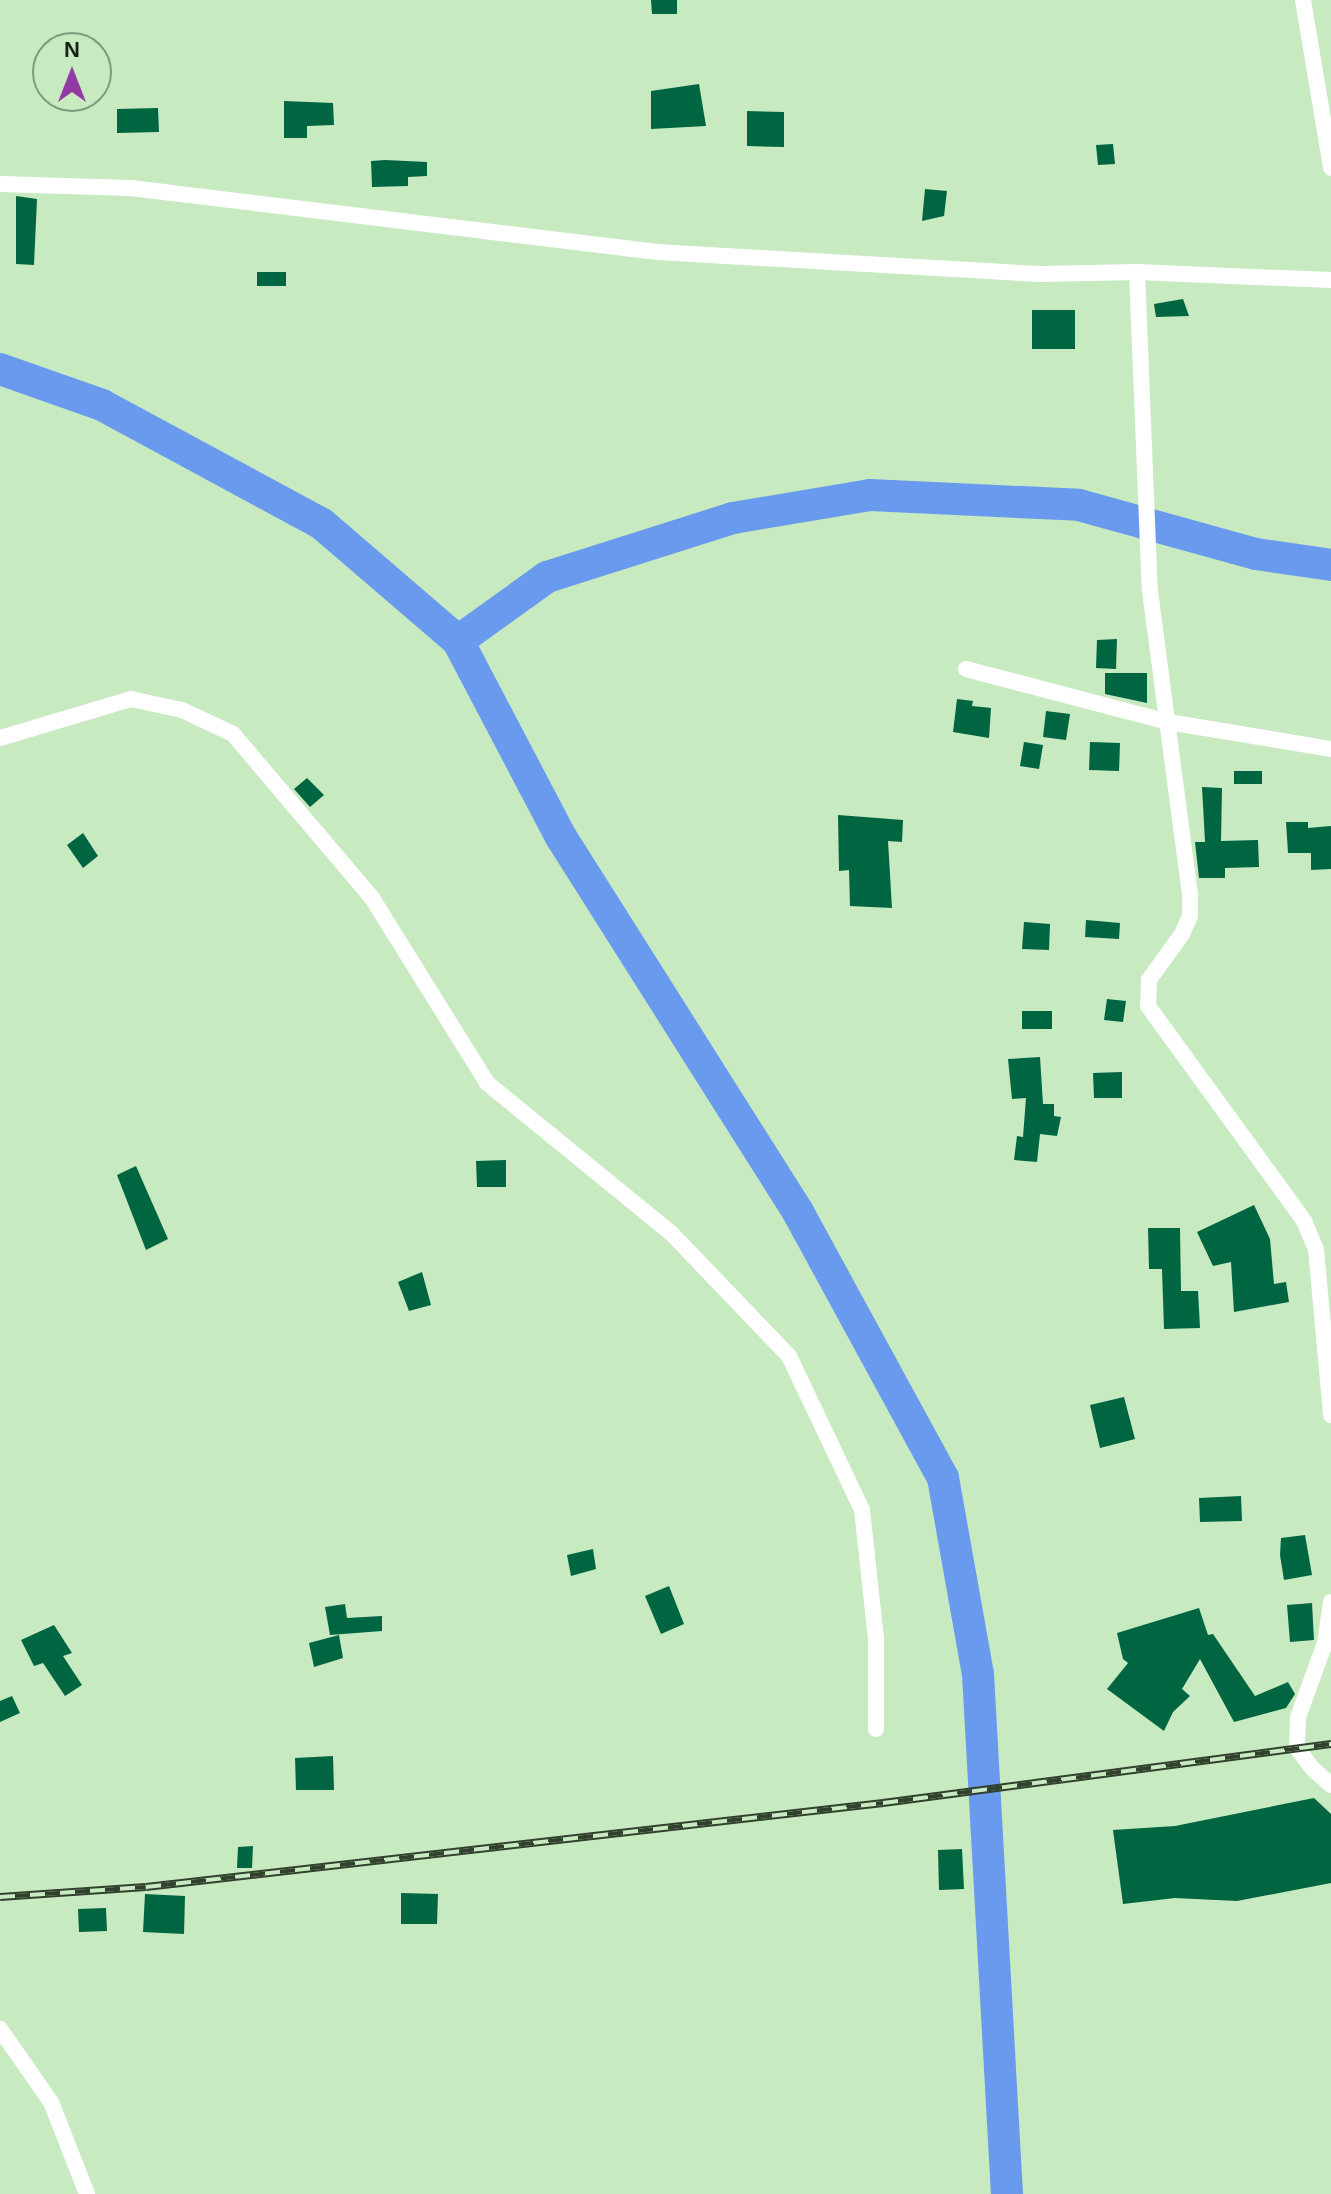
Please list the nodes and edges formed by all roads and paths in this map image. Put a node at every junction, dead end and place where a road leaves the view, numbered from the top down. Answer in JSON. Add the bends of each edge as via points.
{"nodes":[{"id":1,"x":1303,"y":0,"type":"edge"},
{"id":2,"x":1331,"y":168,"type":"edge"},
{"id":3,"x":0,"y":184,"type":"edge"},
{"id":4,"x":1137,"y":272,"type":"junction"},
{"id":5,"x":1331,"y":280,"type":"edge"},
{"id":6,"x":966,"y":669,"type":"dead end"},
{"id":7,"x":1168,"y":722,"type":"junction"},
{"id":8,"x":0,"y":738,"type":"edge"},
{"id":9,"x":1331,"y":749,"type":"edge"},
{"id":10,"x":1331,"y":1415,"type":"edge"},
{"id":11,"x":1331,"y":1602,"type":"edge"},
{"id":12,"x":876,"y":1729,"type":"dead end"},
{"id":13,"x":1331,"y":1785,"type":"edge"},
{"id":14,"x":0,"y":2029,"type":"edge"},
{"id":15,"x":87,"y":2194,"type":"edge"}],
"edges":[{"from":1,"to":2,"type":"street"},
{"from":3,"to":4,"type":"street","via":[[131,188],[657,252],[1040,274]]},
{"from":4,"to":5,"type":"street"},
{"from":4,"to":7,"type":"street","via":[[1150,591]]},
{"from":6,"to":7,"type":"street"},
{"from":7,"to":9,"type":"street"},
{"from":7,"to":10,"type":"street","via":[[1190,916],[1149,980],[1148,1006],[1304,1221],[1316,1249]]},
{"from":8,"to":12,"type":"street","via":[[131,699],[182,710],[233,734],[372,898],[487,1083],[672,1234],[789,1356],[862,1510],[876,1638]]},
{"from":11,"to":13,"type":"street","via":[[1325,1643],[1298,1717],[1297,1748]]},
{"from":14,"to":15,"type":"street","via":[[51,2102]]}]}
